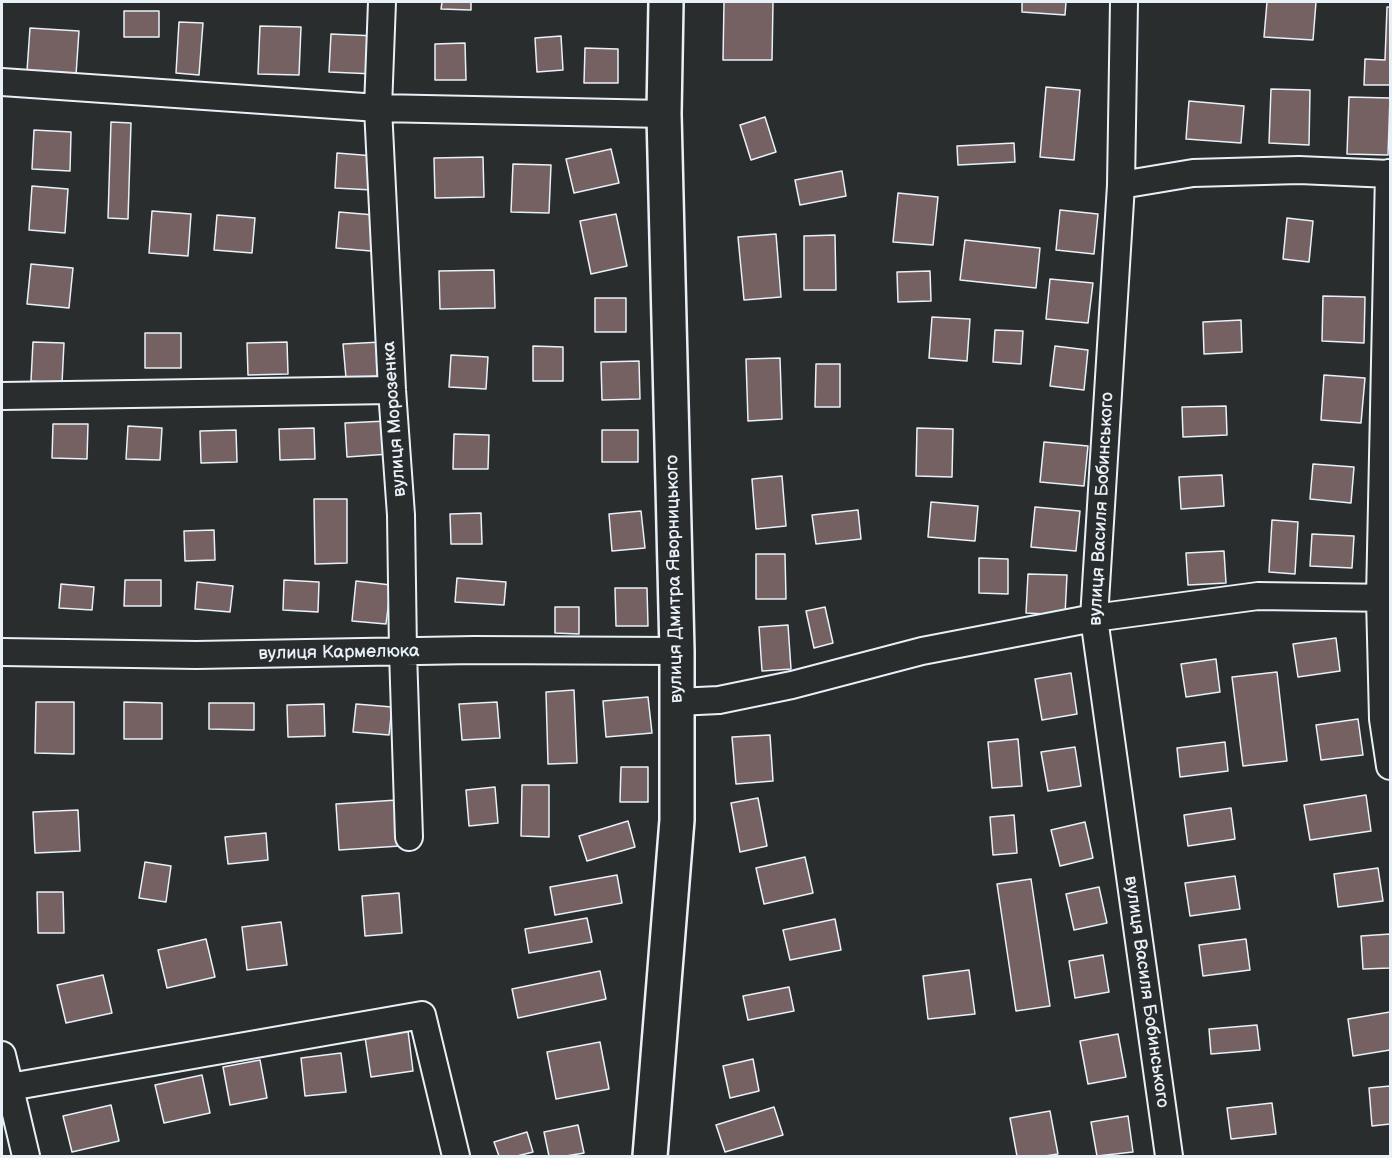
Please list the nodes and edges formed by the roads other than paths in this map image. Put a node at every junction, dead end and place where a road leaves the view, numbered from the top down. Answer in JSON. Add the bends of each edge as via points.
{"nodes":[{"id":1,"x":382,"y":2,"type":"edge"},
{"id":2,"x":666,"y":2,"type":"edge"},
{"id":3,"x":1124,"y":2,"type":"edge"},
{"id":4,"x":2,"y":82,"type":"edge"},
{"id":5,"x":378,"y":108,"type":"junction"},
{"id":6,"x":664,"y":114,"type":"junction"},
{"id":7,"x":1390,"y":173,"type":"edge"},
{"id":8,"x":1120,"y":185,"type":"junction"},
{"id":9,"x":392,"y":390,"type":"junction"},
{"id":10,"x":2,"y":396,"type":"edge"},
{"id":11,"x":1385,"y":598,"type":"edge"},
{"id":12,"x":1094,"y":618,"type":"junction"},
{"id":13,"x":677,"y":651,"type":"junction"},
{"id":14,"x":2,"y":652,"type":"edge"},
{"id":15,"x":403,"y":652,"type":"junction"},
{"id":16,"x":677,"y":702,"type":"junction"},
{"id":17,"x":1390,"y":766,"type":"edge"},
{"id":18,"x":410,"y":837,"type":"dead end"},
{"id":19,"x":2,"y":1055,"type":"edge"},
{"id":20,"x":10,"y":1087,"type":"junction"},
{"id":21,"x":26,"y":1156,"type":"edge"},
{"id":22,"x":456,"y":1156,"type":"edge"},
{"id":23,"x":650,"y":1156,"type":"edge"},
{"id":24,"x":1169,"y":1156,"type":"edge"}],
"edges":[{"from":1,"to":5,"type":"street","name":"вулиця Морозенка"},
{"from":2,"to":6,"type":"street","name":"вулиця Дмитра Яворницького"},
{"from":3,"to":8,"type":"street","name":"вулиця Василя Бобинського"},
{"from":4,"to":5,"type":"street"},
{"from":5,"to":6,"type":"street"},
{"from":5,"to":9,"type":"street","name":"вулиця Морозенка"},
{"from":6,"to":13,"type":"street","name":"вулиця Дмитра Яворницького"},
{"from":7,"to":8,"type":"street","via":[[1193,173]]},
{"from":7,"to":11,"type":"street"},
{"from":8,"to":12,"type":"street","name":"вулиця Василя Бобинського"},
{"from":9,"to":10,"type":"street"},
{"from":9,"to":15,"type":"street","name":"вулиця Морозенка","via":[[401,515]]},
{"from":11,"to":12,"type":"street","via":[[1258,596]]},
{"from":11,"to":17,"type":"street","via":[[1383,719]]},
{"from":12,"to":16,"type":"street","via":[[922,651],[760,692],[719,700]]},
{"from":12,"to":24,"type":"street","name":"вулиця Василя Бобинського"},
{"from":13,"to":15,"type":"street","name":"вулиця Кармелюка"},
{"from":13,"to":16,"type":"street","name":"вулиця Дмитра Яворницького"},
{"from":14,"to":15,"type":"street","name":"вулиця Кармелюка"},
{"from":15,"to":18,"type":"street","name":"вулиця Морозенка"},
{"from":16,"to":23,"type":"street","name":"вулиця Дмитра Яворницького","via":[[677,820]]},
{"from":19,"to":20,"type":"street"},
{"from":20,"to":21,"type":"street"},
{"from":20,"to":22,"type":"street","via":[[422,1015]]}]}
